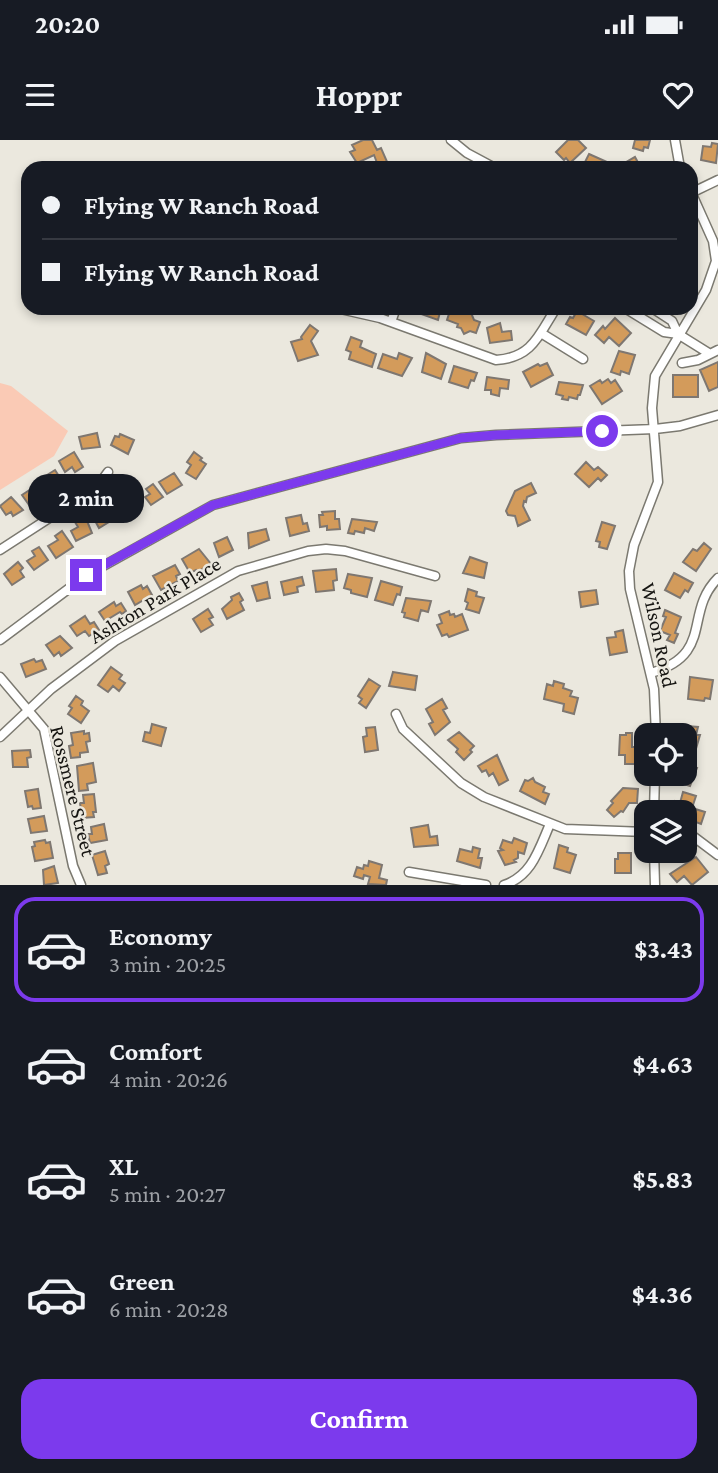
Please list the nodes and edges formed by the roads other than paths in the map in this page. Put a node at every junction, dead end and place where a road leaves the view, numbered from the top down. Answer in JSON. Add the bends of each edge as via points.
{"nodes":[{"id":1,"x":451,"y":140,"type":"edge"},
{"id":2,"x":675,"y":140,"type":"edge"},
{"id":3,"x":482,"y":161,"type":"edge"},
{"id":4,"x":679,"y":161,"type":"edge"},
{"id":5,"x":718,"y":180,"type":"edge"},
{"id":6,"x":698,"y":189,"type":"edge"},
{"id":7,"x":698,"y":206,"type":"edge"},
{"id":8,"x":715,"y":239,"type":"edge"},
{"id":9,"x":698,"y":303,"type":"edge"},
{"id":10,"x":364,"y":315,"type":"edge"},
{"id":11,"x":394,"y":315,"type":"edge"},
{"id":12,"x":552,"y":315,"type":"edge"},
{"id":13,"x":636,"y":315,"type":"edge"},
{"id":14,"x":663,"y":315,"type":"edge"},
{"id":15,"x":690,"y":315,"type":"edge"},
{"id":16,"x":391,"y":322,"type":"junction"},
{"id":17,"x":541,"y":333,"type":"junction"},
{"id":18,"x":678,"y":334,"type":"junction"},
{"id":19,"x":714,"y":352,"type":"edge"},
{"id":20,"x":583,"y":359,"type":"dead end"},
{"id":21,"x":682,"y":363,"type":"dead end"},
{"id":22,"x":718,"y":415,"type":"edge"},
{"id":23,"x":654,"y":429,"type":"junction"},
{"id":24,"x":108,"y":472,"type":"dead end"},
{"id":25,"x":0,"y":550,"type":"edge"},
{"id":26,"x":435,"y":576,"type":"dead end"},
{"id":27,"x":718,"y":578,"type":"edge"},
{"id":28,"x":0,"y":640,"type":"edge"},
{"id":29,"x":651,"y":673,"type":"junction"},
{"id":30,"x":0,"y":677,"type":"edge"},
{"id":31,"x":28,"y":709,"type":"junction"},
{"id":32,"x":396,"y":714,"type":"dead end"},
{"id":33,"x":656,"y":723,"type":"edge"},
{"id":34,"x":0,"y":737,"type":"edge"},
{"id":35,"x":550,"y":824,"type":"junction"},
{"id":36,"x":634,"y":832,"type":"edge"},
{"id":37,"x":697,"y":840,"type":"edge"},
{"id":38,"x":718,"y":855,"type":"edge"},
{"id":39,"x":654,"y":863,"type":"edge"},
{"id":40,"x":409,"y":872,"type":"dead end"},
{"id":41,"x":81,"y":885,"type":"edge"},
{"id":42,"x":486,"y":885,"type":"edge"},
{"id":43,"x":504,"y":885,"type":"edge"},
{"id":44,"x":655,"y":885,"type":"edge"}],
"edges":[{"from":1,"to":3,"type":"street"},
{"from":2,"to":4,"type":"street"},
{"from":5,"to":6,"type":"street"},
{"from":7,"to":8,"type":"street","name":"Wilson Road"},
{"from":8,"to":9,"type":"street","name":"Wilson Road","via":[[715,271]]},
{"from":10,"to":16,"type":"street"},
{"from":11,"to":16,"type":"street"},
{"from":12,"to":17,"type":"street"},
{"from":13,"to":18,"type":"street","via":[[664,332]]},
{"from":14,"to":18,"type":"street"},
{"from":15,"to":18,"type":"street","name":"Wilson Road"},
{"from":16,"to":17,"type":"street","via":[[496,360],[522,354]]},
{"from":17,"to":20,"type":"street"},
{"from":18,"to":19,"type":"street"},
{"from":18,"to":23,"type":"street","name":"Wilson Road","via":[[653,384]]},
{"from":19,"to":21,"type":"street"},
{"from":22,"to":23,"type":"street"},
{"from":23,"to":28,"type":"street","via":[[461,438],[230,499],[190,516],[86,575]]},
{"from":23,"to":29,"type":"street","name":"Wilson Road","via":[[657,488],[634,545],[629,579]]},
{"from":24,"to":25,"type":"street","via":[[97,486]]},
{"from":26,"to":31,"type":"street","name":"Ashton Park Place","via":[[326,549],[250,567],[226,576],[115,641]]},
{"from":27,"to":29,"type":"street","via":[[705,598],[688,651],[675,664]]},
{"from":29,"to":33,"type":"street","name":"Wilson Road"},
{"from":30,"to":31,"type":"street","name":"Rossmere Street"},
{"from":31,"to":34,"type":"street","name":"Ashton Park Place"},
{"from":31,"to":41,"type":"street","name":"Rossmere Street","via":[[47,737],[73,866]]},
{"from":32,"to":35,"type":"street","via":[[403,729],[470,789]]},
{"from":35,"to":36,"type":"street","via":[[573,830]]},
{"from":35,"to":43,"type":"street","via":[[526,873]]},
{"from":37,"to":38,"type":"street"},
{"from":39,"to":44,"type":"street"},
{"from":40,"to":42,"type":"street"}]}
